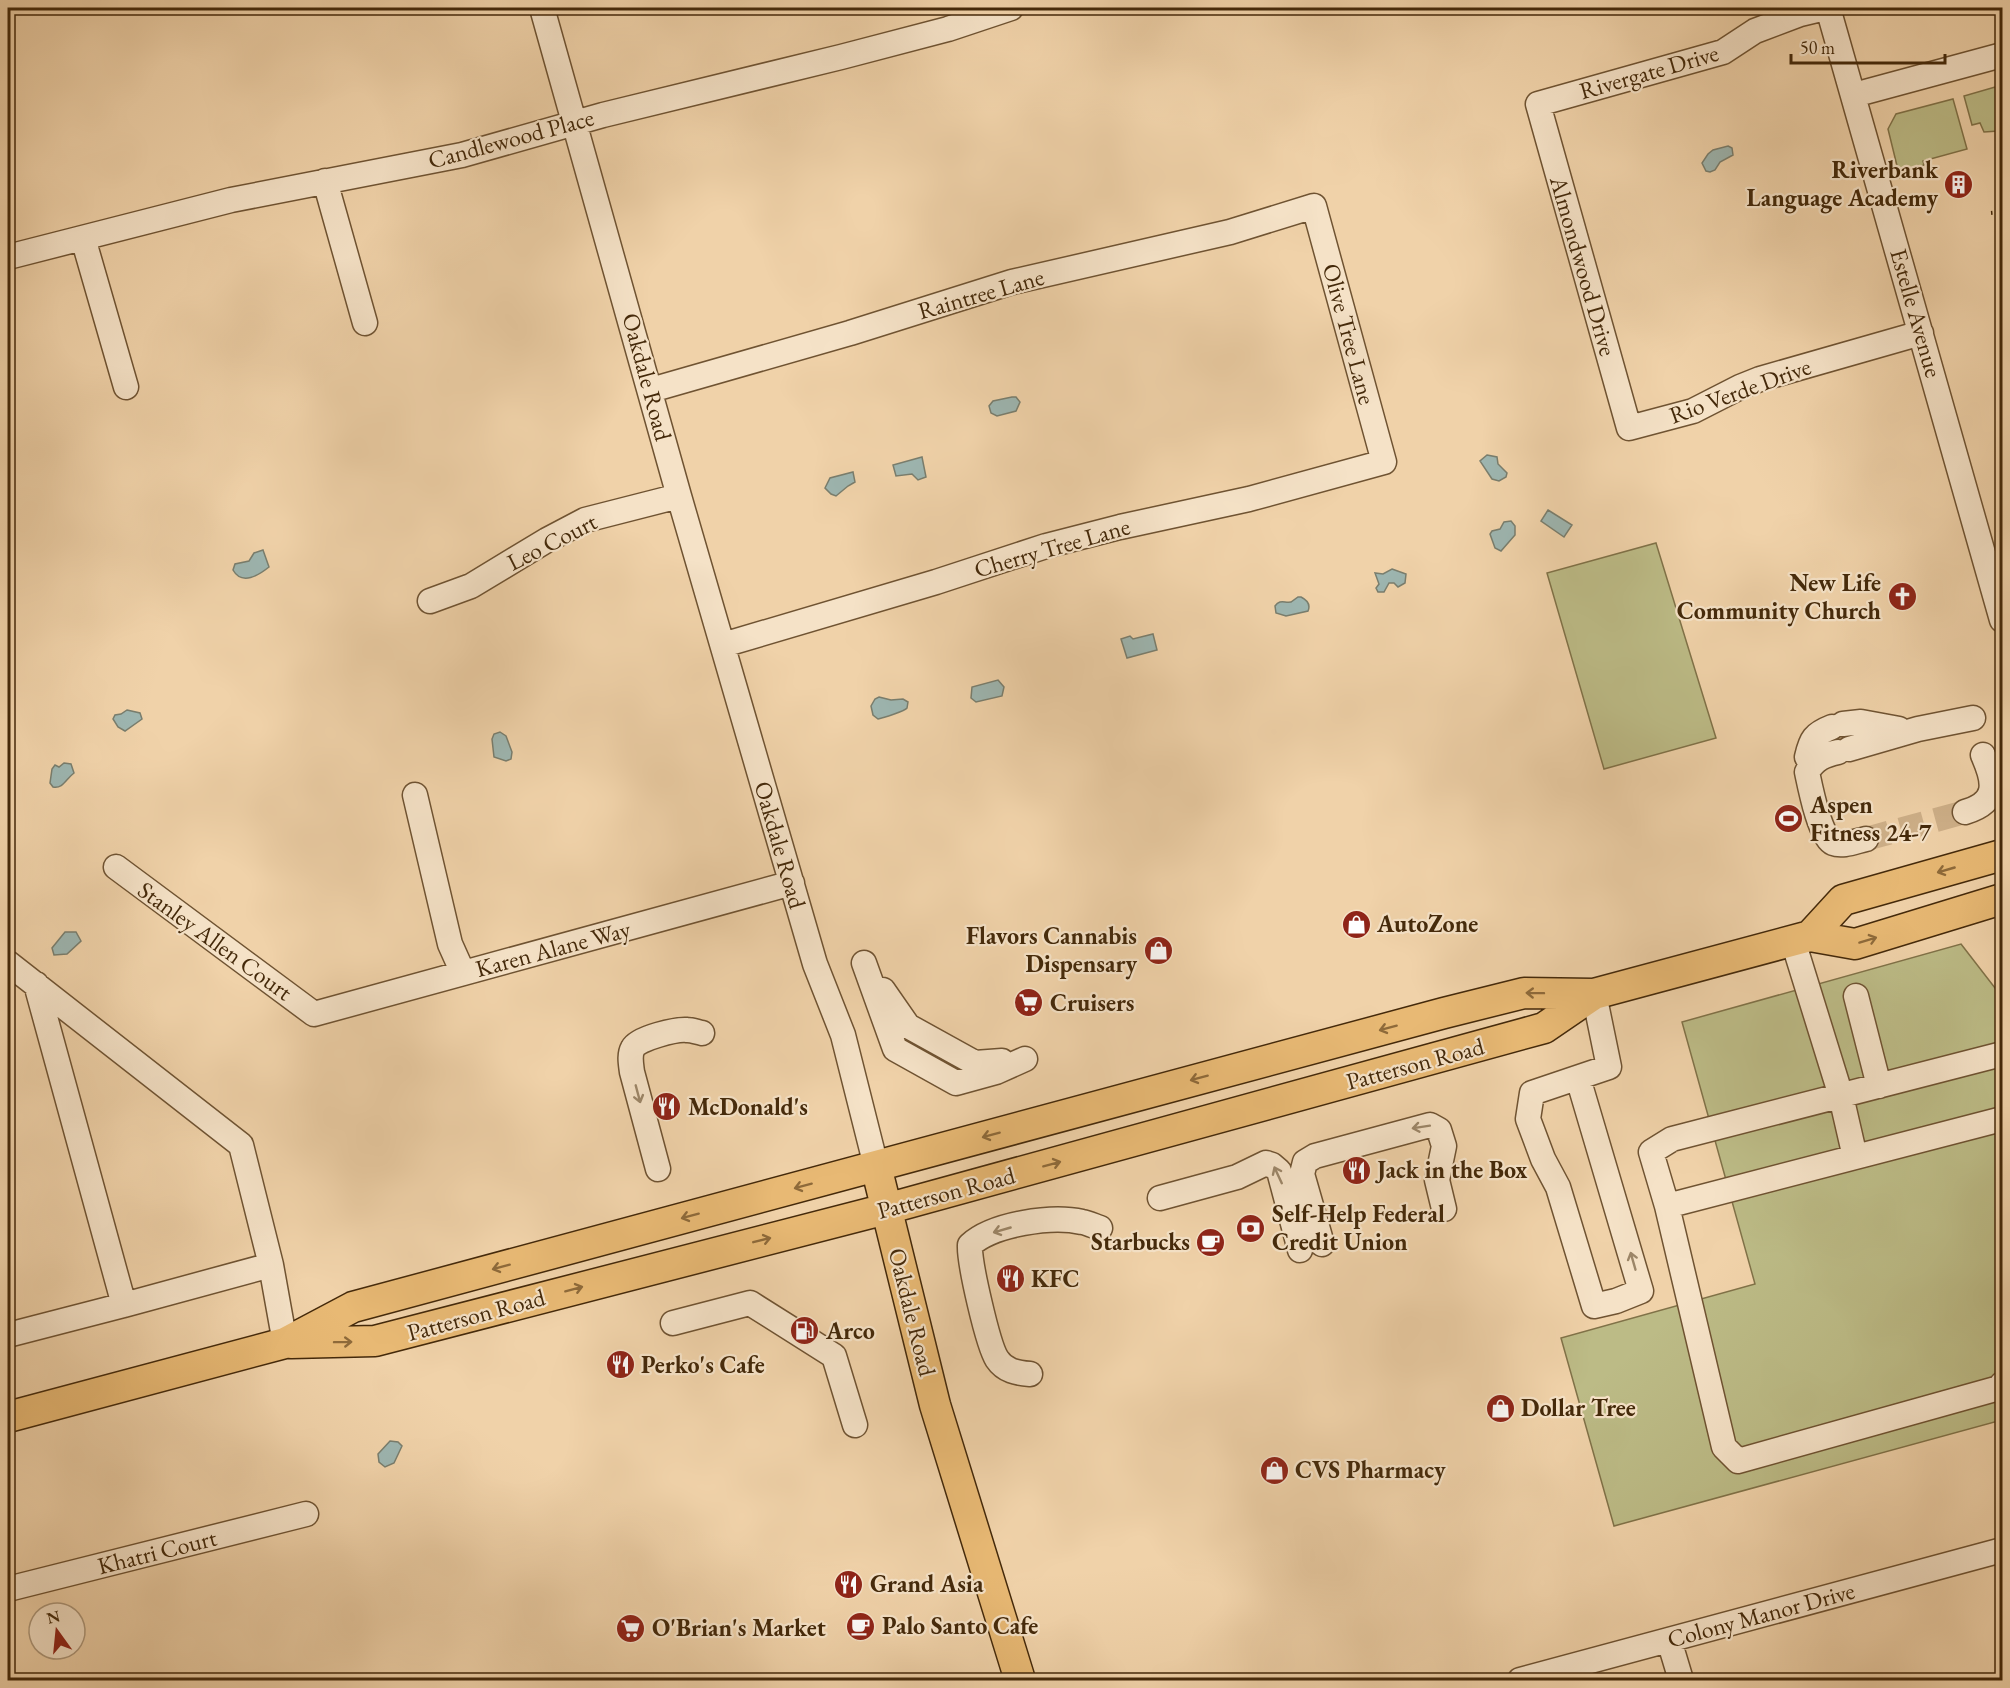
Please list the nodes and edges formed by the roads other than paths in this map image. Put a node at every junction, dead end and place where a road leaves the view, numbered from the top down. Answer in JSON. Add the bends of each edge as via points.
{"nodes":[{"id":1,"x":542,"y":8,"type":"edge"},
{"id":2,"x":1011,"y":8,"type":"edge"},
{"id":3,"x":1826,"y":8,"type":"edge"},
{"id":4,"x":2002,"y":55,"type":"edge"},
{"id":5,"x":1854,"y":95,"type":"junction"},
{"id":6,"x":1538,"y":104,"type":"joint"},
{"id":7,"x":575,"y":124,"type":"junction"},
{"id":8,"x":325,"y":181,"type":"junction"},
{"id":9,"x":1314,"y":206,"type":"joint"},
{"id":10,"x":83,"y":238,"type":"junction"},
{"id":11,"x":8,"y":257,"type":"edge"},
{"id":12,"x":365,"y":323,"type":"dead end"},
{"id":13,"x":1921,"y":333,"type":"junction"},
{"id":14,"x":126,"y":387,"type":"dead end"},
{"id":15,"x":651,"y":390,"type":"junction"},
{"id":16,"x":1629,"y":428,"type":"joint"},
{"id":17,"x":1384,"y":462,"type":"joint"},
{"id":18,"x":679,"y":496,"type":"junction"},
{"id":19,"x":430,"y":602,"type":"dead end"},
{"id":20,"x":2002,"y":620,"type":"edge"},
{"id":21,"x":723,"y":645,"type":"junction"},
{"id":22,"x":1973,"y":718,"type":"dead end"},
{"id":23,"x":1983,"y":755,"type":"dead end"},
{"id":24,"x":415,"y":795,"type":"dead end"},
{"id":25,"x":1965,"y":812,"type":"tunnel mouth"},
{"id":26,"x":1866,"y":838,"type":"tunnel mouth"},
{"id":27,"x":2002,"y":855,"type":"edge"},
{"id":28,"x":116,"y":867,"type":"dead end"},
{"id":29,"x":792,"y":883,"type":"junction"},
{"id":30,"x":2002,"y":899,"type":"edge"},
{"id":31,"x":1802,"y":939,"type":"junction"},
{"id":32,"x":8,"y":963,"type":"edge"},
{"id":33,"x":463,"y":973,"type":"junction"},
{"id":34,"x":36,"y":984,"type":"junction"},
{"id":35,"x":1594,"y":994,"type":"junction"},
{"id":36,"x":1856,"y":996,"type":"dead end"},
{"id":37,"x":314,"y":1014,"type":"joint"},
{"id":38,"x":702,"y":1033,"type":"dead end"},
{"id":39,"x":2002,"y":1054,"type":"edge"},
{"id":40,"x":976,"y":1078,"type":"joint"},
{"id":41,"x":1578,"y":1078,"type":"junction"},
{"id":42,"x":1880,"y":1086,"type":"junction"},
{"id":43,"x":1841,"y":1096,"type":"junction"},
{"id":44,"x":2002,"y":1119,"type":"edge"},
{"id":45,"x":1855,"y":1157,"type":"junction"},
{"id":46,"x":876,"y":1166,"type":"junction"},
{"id":47,"x":658,"y":1168,"type":"dead end"},
{"id":48,"x":1160,"y":1198,"type":"dead end"},
{"id":49,"x":1667,"y":1206,"type":"junction"},
{"id":50,"x":886,"y":1209,"type":"junction"},
{"id":51,"x":1444,"y":1209,"type":"dead end"},
{"id":52,"x":1100,"y":1228,"type":"dead end"},
{"id":53,"x":271,"y":1265,"type":"junction"},
{"id":54,"x":123,"y":1305,"type":"junction"},
{"id":55,"x":673,"y":1323,"type":"dead end"},
{"id":56,"x":8,"y":1335,"type":"edge"},
{"id":57,"x":285,"y":1343,"type":"junction"},
{"id":58,"x":1030,"y":1374,"type":"dead end"},
{"id":59,"x":2002,"y":1384,"type":"edge"},
{"id":60,"x":8,"y":1417,"type":"edge"},
{"id":61,"x":855,"y":1425,"type":"dead end"},
{"id":62,"x":306,"y":1514,"type":"dead end"},
{"id":63,"x":2002,"y":1550,"type":"edge"},
{"id":64,"x":8,"y":1589,"type":"edge"},
{"id":65,"x":1669,"y":1640,"type":"junction"},
{"id":66,"x":1020,"y":1680,"type":"edge"},
{"id":67,"x":1520,"y":1680,"type":"edge"},
{"id":68,"x":1681,"y":1680,"type":"edge"}],
"edges":[{"from":1,"to":7,"type":"street","name":"Oakdale Road"},
{"from":2,"to":7,"type":"street","name":"Candlewood Place","via":[[937,32]]},
{"from":3,"to":5,"type":"street","name":"Estelle Avenue"},
{"from":3,"to":6,"type":"street","name":"Rivergate Drive","via":[[1755,31],[1723,52]]},
{"from":4,"to":5,"type":"street"},
{"from":5,"to":13,"type":"street","name":"Estelle Avenue"},
{"from":6,"to":16,"type":"street","name":"Almondwood Drive"},
{"from":7,"to":8,"type":"street","name":"Candlewood Place","via":[[462,155]]},
{"from":7,"to":15,"type":"street","name":"Oakdale Road"},
{"from":8,"to":10,"type":"street","name":"Candlewood Place","via":[[231,200]]},
{"from":8,"to":12,"type":"street"},
{"from":9,"to":15,"type":"street","name":"Raintree Lane","via":[[1230,232],[1012,282]]},
{"from":9,"to":17,"type":"street","name":"Olive Tree Lane"},
{"from":10,"to":11,"type":"street","name":"Candlewood Place"},
{"from":10,"to":14,"type":"street"},
{"from":13,"to":16,"type":"street","name":"Rio Verde Drive","via":[[1760,379],[1693,411]]},
{"from":13,"to":20,"type":"street","name":"Estelle Avenue"},
{"from":15,"to":18,"type":"street","name":"Oakdale Road"},
{"from":17,"to":21,"type":"street","name":"Cherry Tree Lane","via":[[1249,499],[1046,546]]},
{"from":18,"to":19,"type":"street","name":"Leo Court","via":[[585,520],[471,585]]},
{"from":18,"to":21,"type":"street","name":"Oakdale Road"},
{"from":21,"to":29,"type":"street","name":"Oakdale Road"},
{"from":22,"to":26,"type":"street","via":[[1841,738],[1807,765],[1822,829],[1829,841],[1843,844]]},
{"from":23,"to":25,"type":"street","via":[[1992,775],[1990,796],[1984,804]]},
{"from":24,"to":33,"type":"street","via":[[450,944]]},
{"from":27,"to":31,"type":"main road","one_way":true,"via":[[1843,900]]},
{"from":28,"to":37,"type":"street","name":"Stanley Allen Court"},
{"from":29,"to":33,"type":"street","name":"Karen Alane Way"},
{"from":29,"to":46,"type":"street","name":"Oakdale Road","via":[[814,964],[843,1035]]},
{"from":31,"to":30,"type":"main road","name":"Patterson Road","one_way":true,"via":[[1855,944]]},
{"from":31,"to":35,"type":"main road","name":"Patterson Road"},
{"from":31,"to":43,"type":"street"},
{"from":32,"to":34,"type":"street"},
{"from":33,"to":37,"type":"street","name":"Karen Alane Way"},
{"from":34,"to":53,"type":"street","via":[[241,1144]]},
{"from":34,"to":54,"type":"street"},
{"from":35,"to":41,"type":"street","via":[[1610,1067]]},
{"from":35,"to":46,"type":"main road","name":"Patterson Road","one_way":true,"via":[[1524,993]]},
{"from":50,"to":35,"type":"main road","name":"Patterson Road","one_way":true,"via":[[1544,1028]]},
{"from":36,"to":42,"type":"street"},
{"from":38,"to":47,"type":"street","one_way":true,"via":[[686,1029],[644,1039],[632,1049],[630,1058]]},
{"from":39,"to":42,"type":"street"},
{"from":40,"to":40,"type":"street","via":[[956,1083],[895,1049],[864,963],[908,1026],[975,1063],[1026,1059]]},
{"from":41,"to":41,"type":"street","one_way":true,"via":[[1532,1093],[1528,1119],[1557,1187],[1594,1306],[1641,1291]]},
{"from":42,"to":43,"type":"street"},
{"from":43,"to":45,"type":"street"},
{"from":43,"to":49,"type":"street","via":[[1672,1139],[1651,1152]]},
{"from":44,"to":45,"type":"street"},
{"from":45,"to":49,"type":"street"},
{"from":46,"to":50,"type":"main road","name":"Oakdale Road"},
{"from":46,"to":57,"type":"main road","name":"Patterson Road","one_way":true,"via":[[353,1307]]},
{"from":51,"to":48,"type":"street","one_way":true,"via":[[1437,1180],[1444,1146],[1438,1130],[1430,1125],[1305,1162],[1302,1174],[1311,1247],[1278,1171],[1266,1163],[1237,1177]]},
{"from":49,"to":59,"type":"street","via":[[1724,1447],[1738,1461],[1999,1388]]},
{"from":57,"to":50,"type":"main road","name":"Patterson Road","one_way":true,"via":[[375,1341]]},
{"from":50,"to":66,"type":"main road","name":"Oakdale Road","via":[[934,1405]]},
{"from":52,"to":58,"type":"street","one_way":true,"via":[[1084,1222],[1048,1220],[988,1234],[970,1245],[978,1296],[997,1359],[1014,1372]]},
{"from":53,"to":54,"type":"street"},
{"from":53,"to":57,"type":"street"},
{"from":54,"to":56,"type":"street"},
{"from":55,"to":61,"type":"street","via":[[750,1303],[834,1356]]},
{"from":57,"to":60,"type":"main road","name":"Patterson Road"},
{"from":62,"to":64,"type":"street","name":"Khatri Court"},
{"from":63,"to":65,"type":"street","name":"Colony Manor Drive"},
{"from":65,"to":67,"type":"street","name":"Colony Manor Drive"},
{"from":65,"to":68,"type":"street"}]}
